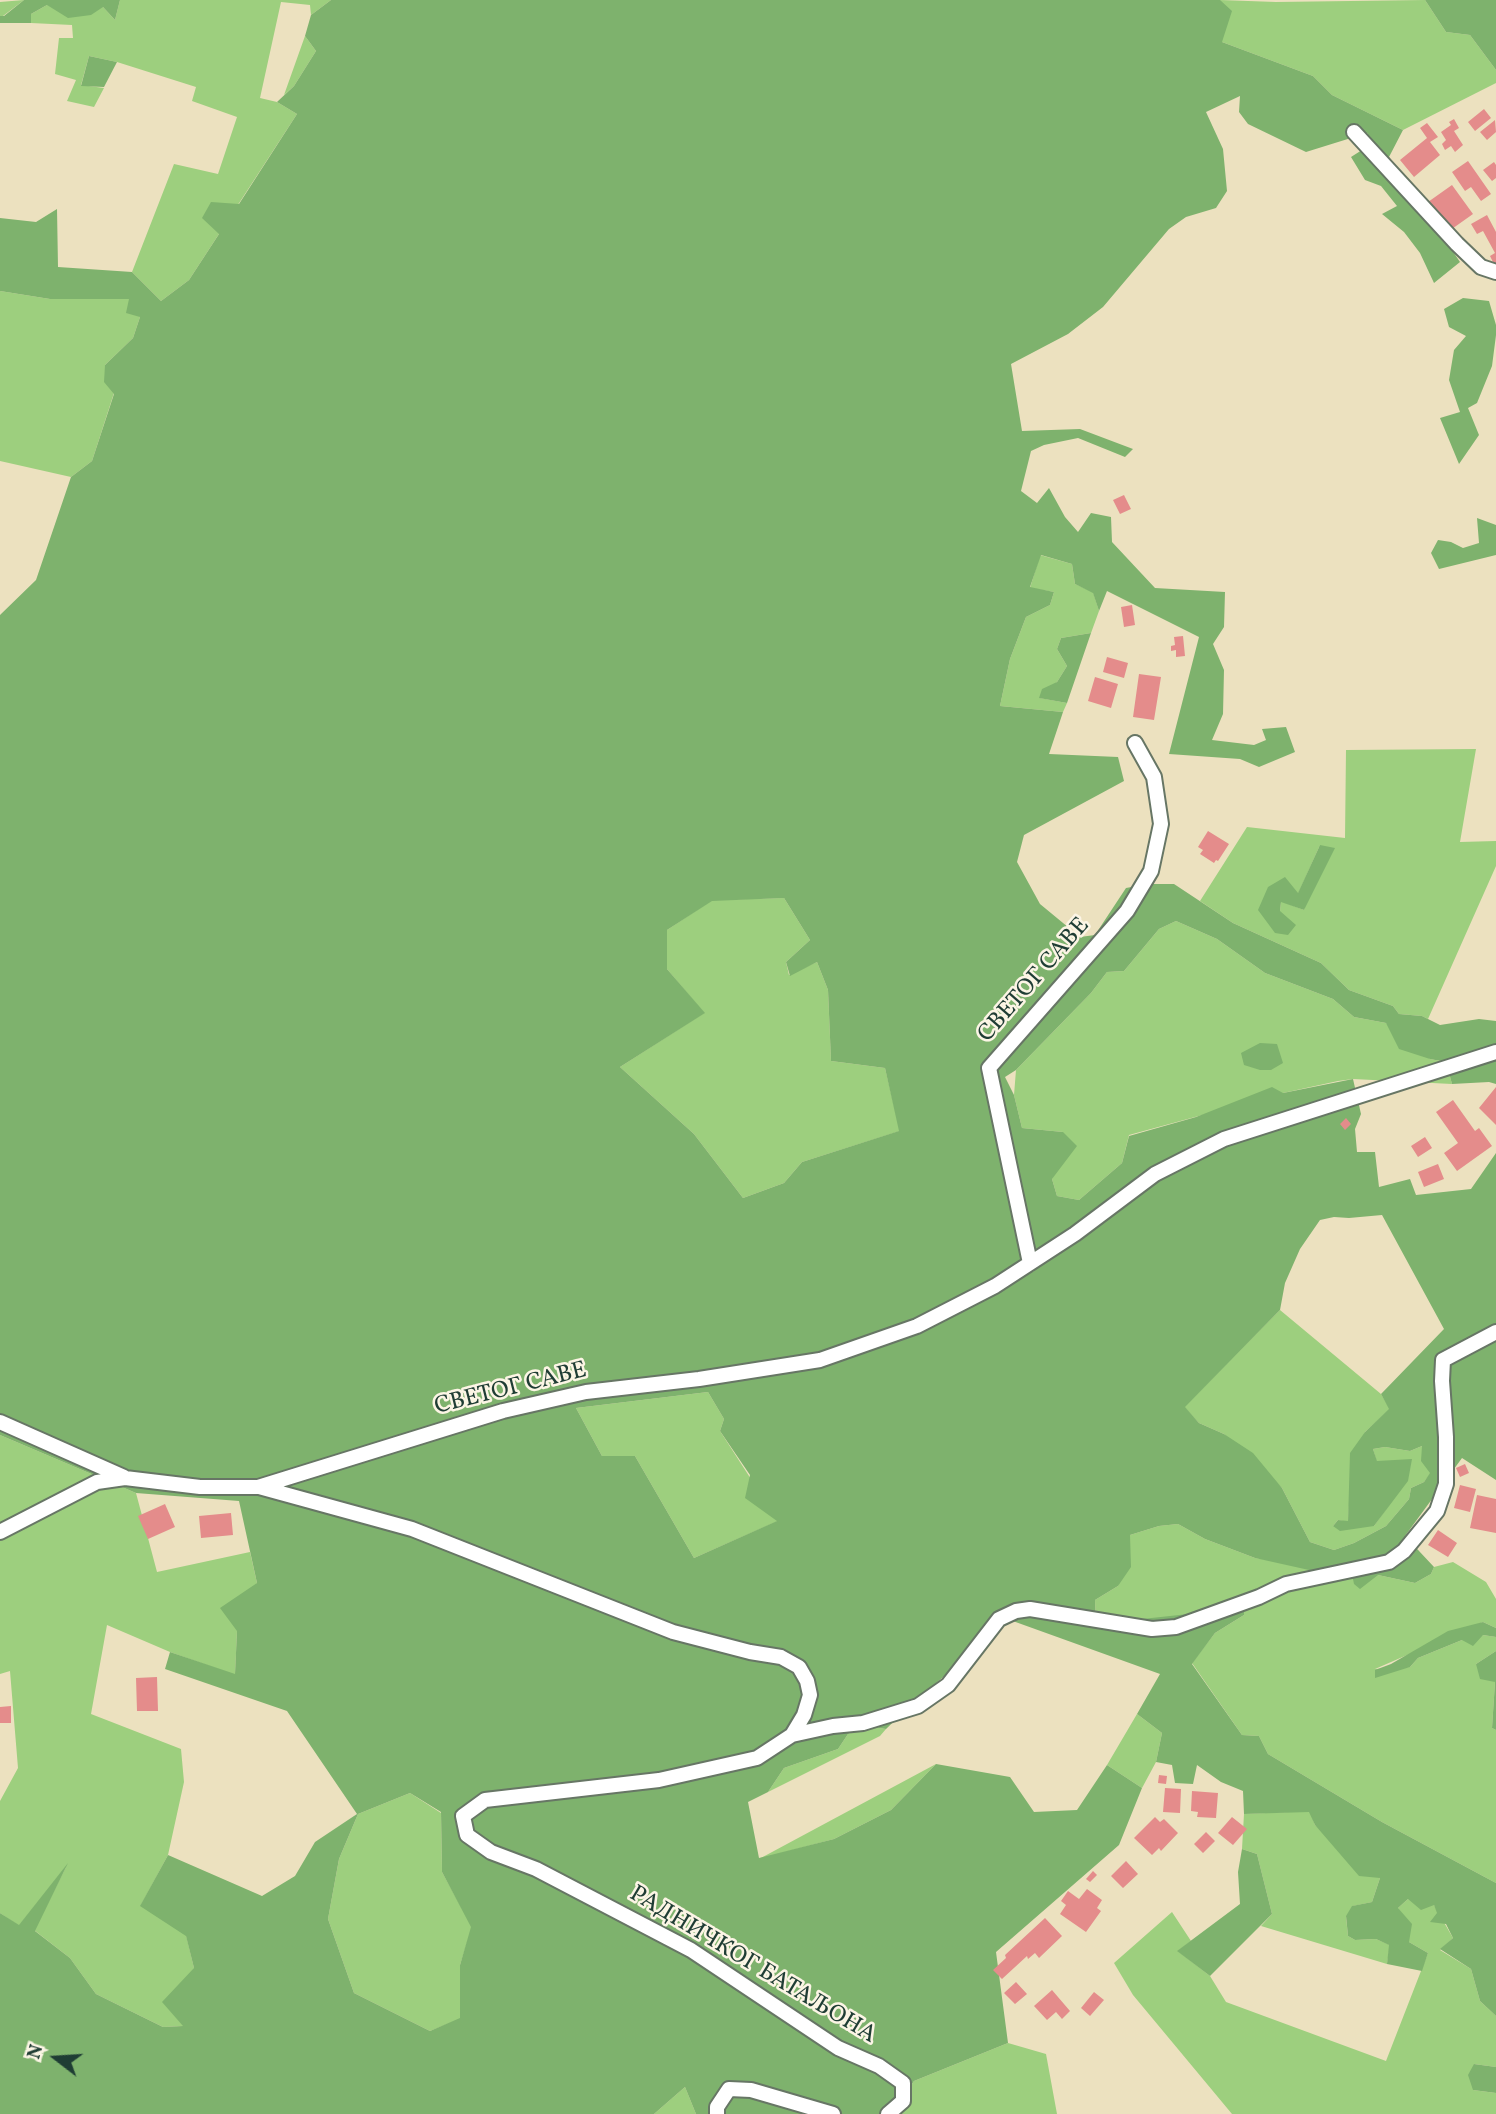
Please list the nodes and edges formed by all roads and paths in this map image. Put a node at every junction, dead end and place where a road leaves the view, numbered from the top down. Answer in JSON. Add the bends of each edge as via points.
{"nodes":[{"id":1,"x":1354,"y":132,"type":"dead end"},
{"id":2,"x":1496,"y":272,"type":"edge"},
{"id":3,"x":1135,"y":743,"type":"dead end"},
{"id":4,"x":1496,"y":1052,"type":"edge"},
{"id":5,"x":1030,"y":1263,"type":"junction"},
{"id":6,"x":1496,"y":1332,"type":"edge"},
{"id":7,"x":0,"y":1422,"type":"edge"},
{"id":8,"x":125,"y":1478,"type":"junction"},
{"id":9,"x":258,"y":1487,"type":"junction"},
{"id":10,"x":0,"y":1532,"type":"edge"},
{"id":11,"x":792,"y":1735,"type":"junction"},
{"id":12,"x":717,"y":2114,"type":"edge"},
{"id":13,"x":833,"y":2114,"type":"edge"},
{"id":14,"x":888,"y":2114,"type":"edge"}],
"edges":[{"from":1,"to":2,"type":"street","via":[[1457,244],[1481,267]]},
{"from":3,"to":5,"type":"street","name":"СВЕТОГ САВЕ","via":[[1154,776],[1161,824],[1152,871],[1127,911],[989,1068]]},
{"from":4,"to":5,"type":"street","name":"СВЕТОГ САВЕ","via":[[1224,1139],[1155,1174]]},
{"from":5,"to":9,"type":"street","name":"СВЕТОГ САВЕ","via":[[917,1326],[820,1360],[575,1395],[503,1411]]},
{"from":6,"to":11,"type":"street","name":"РАДНИЧКОГ БАТАЉОНА","via":[[1443,1360],[1446,1484],[1437,1511],[1389,1562],[1286,1584],[1175,1627],[1152,1629],[1030,1609],[1016,1611],[999,1619],[948,1685],[918,1706],[863,1723]]},
{"from":7,"to":8,"type":"street"},
{"from":8,"to":9,"type":"street","name":"СВЕТОГ САВЕ"},
{"from":8,"to":10,"type":"street","name":"СВЕТОГ САВЕ","via":[[96,1482]]},
{"from":9,"to":11,"type":"street","via":[[412,1529],[673,1632],[781,1657],[799,1667],[810,1695]]},
{"from":11,"to":14,"type":"street","name":"РАДНИЧКОГ БАТАЉОНА","via":[[757,1758],[659,1780],[485,1801],[463,1816],[467,1835],[491,1852],[536,1869],[691,1950],[838,2048],[904,2083],[903,2101]]},
{"from":12,"to":13,"type":"street","via":[[716,2107],[729,2088]]}]}
